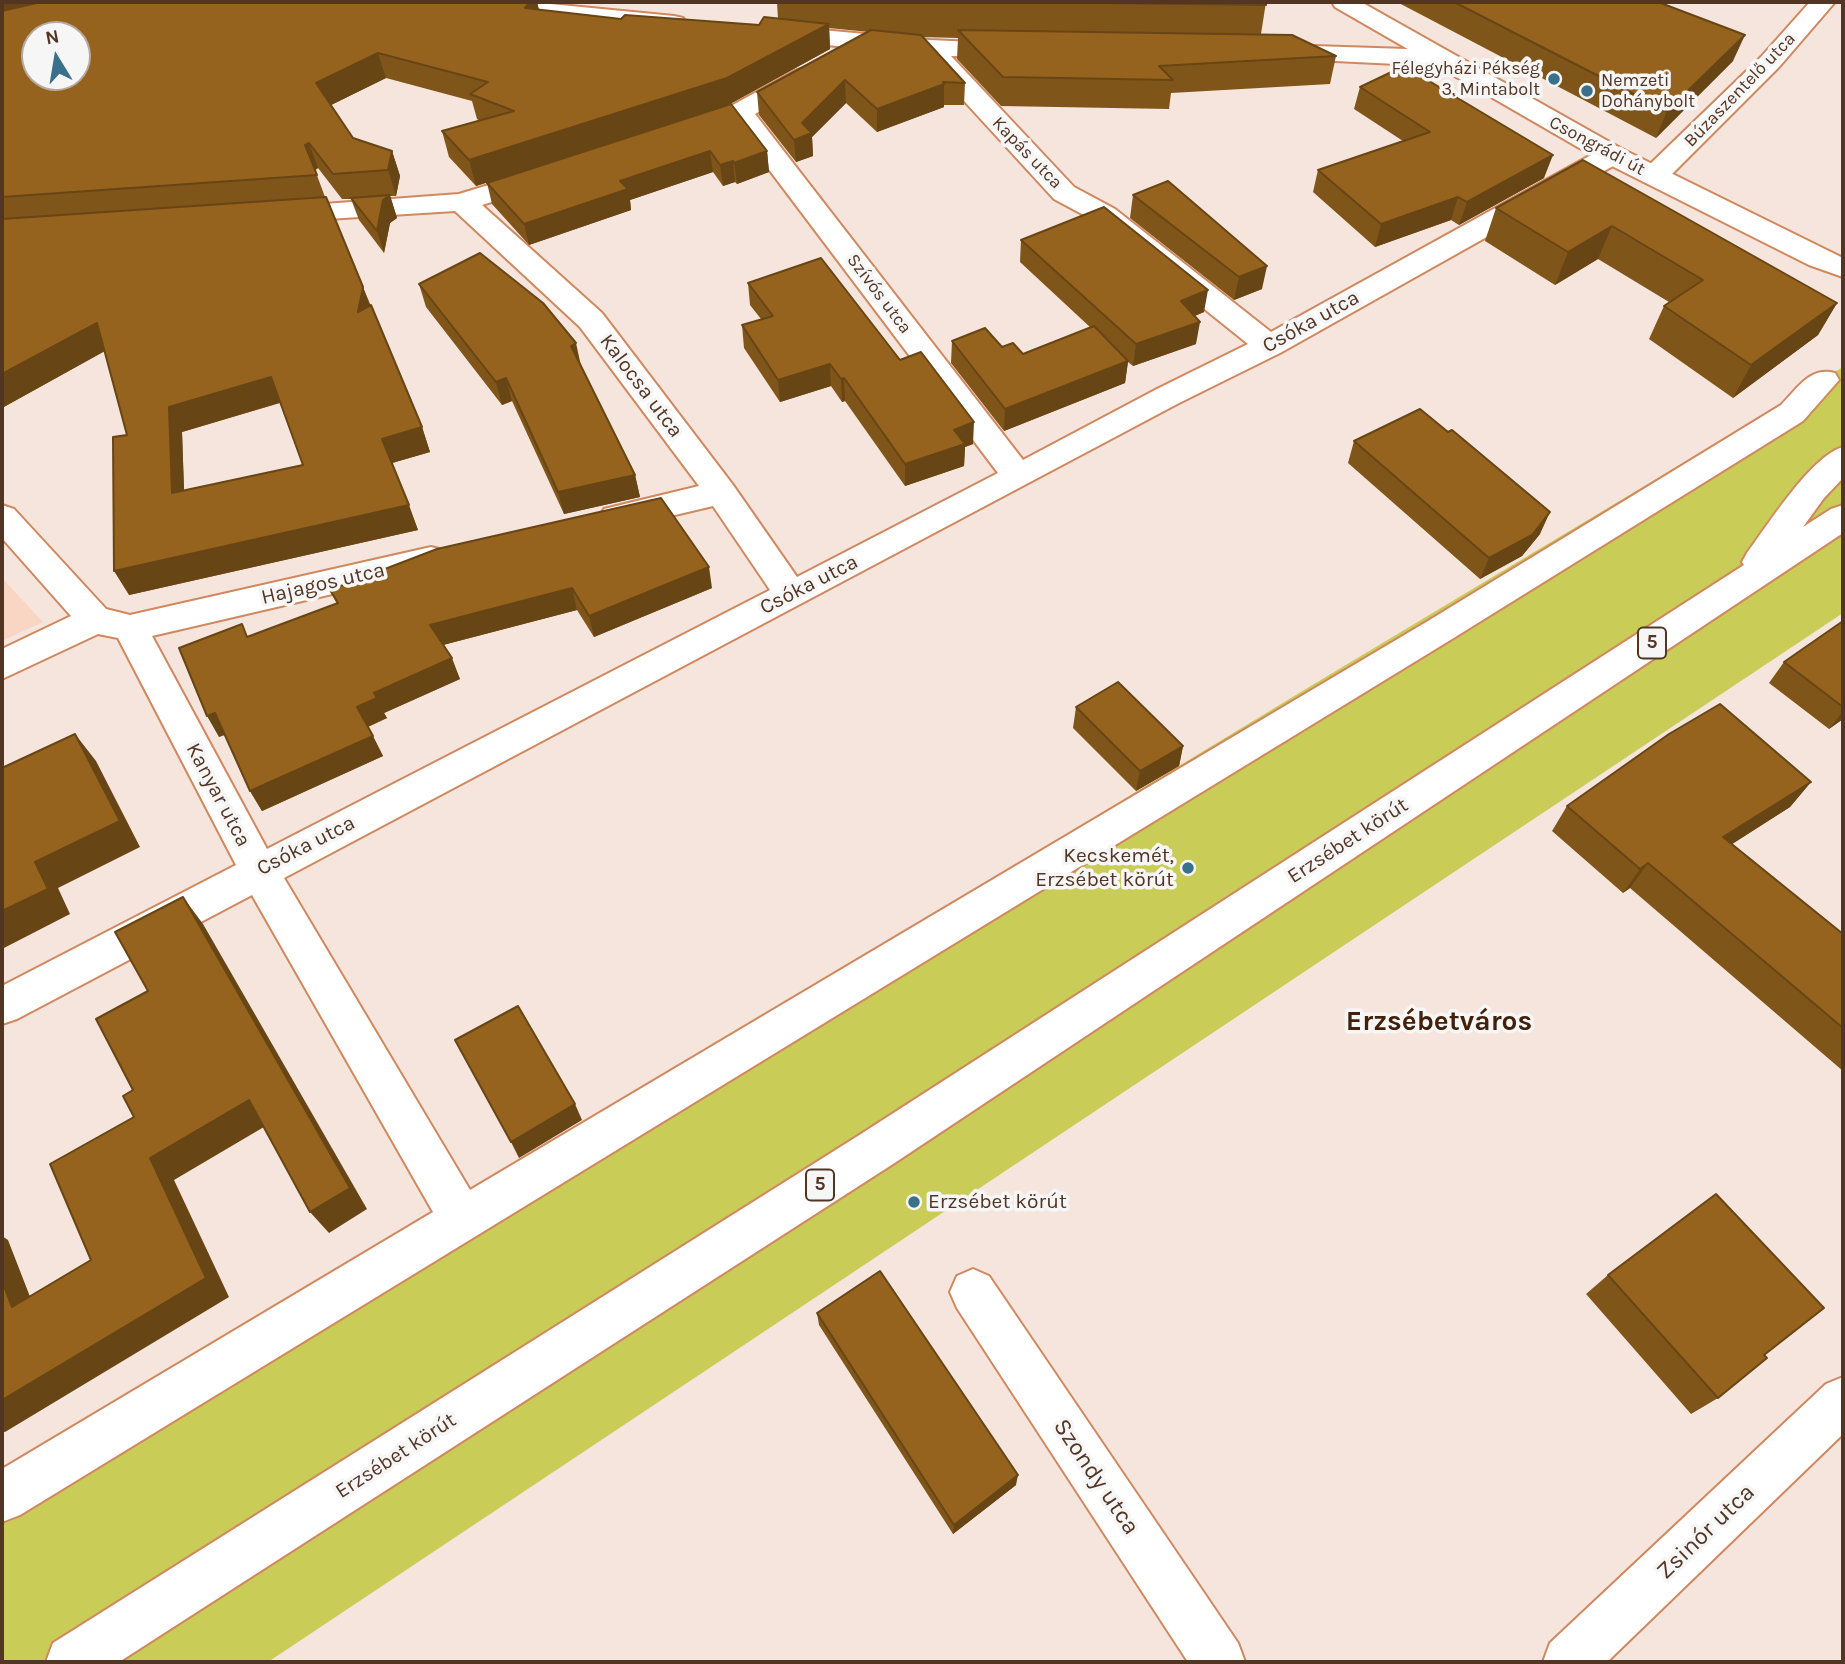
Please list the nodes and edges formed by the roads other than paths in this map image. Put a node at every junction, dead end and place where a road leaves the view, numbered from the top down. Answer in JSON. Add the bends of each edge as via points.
{"nodes":[{"id":1,"x":456,"y":2,"type":"edge"},
{"id":2,"x":1344,"y":2,"type":"edge"},
{"id":3,"x":1823,"y":2,"type":"edge"},
{"id":4,"x":564,"y":6,"type":"edge"},
{"id":5,"x":698,"y":25,"type":"edge"},
{"id":6,"x":754,"y":31,"type":"edge"},
{"id":7,"x":865,"y":43,"type":"junction"},
{"id":8,"x":930,"y":48,"type":"junction"},
{"id":9,"x":1026,"y":49,"type":"edge"},
{"id":10,"x":1258,"y":52,"type":"edge"},
{"id":11,"x":1745,"y":53,"type":"edge"},
{"id":12,"x":1438,"y":58,"type":"junction"},
{"id":13,"x":1770,"y":62,"type":"junction"},
{"id":14,"x":740,"y":112,"type":"junction"},
{"id":15,"x":660,"y":138,"type":"edge"},
{"id":16,"x":1612,"y":155,"type":"junction"},
{"id":17,"x":568,"y":168,"type":"edge"},
{"id":18,"x":1654,"y":176,"type":"junction"},
{"id":19,"x":462,"y":202,"type":"junction"},
{"id":20,"x":250,"y":216,"type":"edge"},
{"id":21,"x":1831,"y":264,"type":"edge"},
{"id":22,"x":1843,"y":275,"type":"edge"},
{"id":23,"x":1843,"y":286,"type":"edge"},
{"id":24,"x":1269,"y":346,"type":"junction"},
{"id":25,"x":1824,"y":380,"type":"dead end"},
{"id":26,"x":1843,"y":458,"type":"edge"},
{"id":27,"x":1018,"y":477,"type":"junction"},
{"id":28,"x":721,"y":493,"type":"junction"},
{"id":29,"x":2,"y":517,"type":"edge"},
{"id":30,"x":1843,"y":517,"type":"edge"},
{"id":31,"x":587,"y":523,"type":"edge"},
{"id":32,"x":466,"y":551,"type":"edge"},
{"id":33,"x":1741,"y":586,"type":"junction"},
{"id":34,"x":792,"y":594,"type":"junction"},
{"id":35,"x":112,"y":624,"type":"junction"},
{"id":36,"x":2,"y":664,"type":"edge"},
{"id":37,"x":259,"y":871,"type":"junction"},
{"id":38,"x":2,"y":1006,"type":"edge"},
{"id":39,"x":462,"y":1219,"type":"junction"},
{"id":40,"x":973,"y":1292,"type":"dead end"},
{"id":41,"x":1843,"y":1401,"type":"edge"},
{"id":42,"x":2,"y":1497,"type":"edge"},
{"id":43,"x":72,"y":1662,"type":"edge"},
{"id":44,"x":1219,"y":1662,"type":"edge"},
{"id":45,"x":1569,"y":1662,"type":"edge"}],
"edges":[{"from":1,"to":4,"type":"street"},
{"from":2,"to":12,"type":"street","name":"Csongrádi út"},
{"from":3,"to":13,"type":"street","name":"Búzaszentelő utca"},
{"from":4,"to":5,"type":"street"},
{"from":6,"to":7,"type":"street"},
{"from":7,"to":8,"type":"street"},
{"from":7,"to":14,"type":"street"},
{"from":8,"to":9,"type":"street"},
{"from":8,"to":24,"type":"street","name":"Kapás utca","via":[[1065,192],[1115,222]]},
{"from":10,"to":12,"type":"street"},
{"from":11,"to":13,"type":"street"},
{"from":12,"to":16,"type":"street","name":"Csongrádi út"},
{"from":13,"to":18,"type":"street","name":"Búzaszentelő utca"},
{"from":14,"to":15,"type":"street"},
{"from":14,"to":27,"type":"street","name":"Szívós utca"},
{"from":16,"to":18,"type":"street","name":"Csongrádi út"},
{"from":16,"to":24,"type":"street","name":"Csóka utca"},
{"from":17,"to":19,"type":"street"},
{"from":18,"to":21,"type":"street","name":"Csongrádi út"},
{"from":19,"to":20,"type":"street"},
{"from":19,"to":28,"type":"street","name":"Kalocsa utca","via":[[591,320]]},
{"from":21,"to":22,"type":"street","name":"Csongrádi út"},
{"from":21,"to":23,"type":"street","name":"Csongrádi út"},
{"from":24,"to":27,"type":"street","name":"Csóka utca"},
{"from":25,"to":39,"type":"street","via":[[1792,413],[1734,449]]},
{"from":26,"to":33,"type":"street","name":"Erzsébet körút","number":"5","via":[[1812,490]]},
{"from":27,"to":34,"type":"street","name":"Csóka utca"},
{"from":28,"to":31,"type":"street"},
{"from":28,"to":34,"type":"street","name":"Kalocsa utca"},
{"from":29,"to":35,"type":"street","name":"Kanyar utca"},
{"from":30,"to":33,"type":"street","name":"Erzsébet körút","number":"5"},
{"from":32,"to":35,"type":"street","name":"Hajagos utca"},
{"from":33,"to":43,"type":"street","name":"Erzsébet körút","number":"5","via":[[877,1150]]},
{"from":34,"to":37,"type":"street","name":"Csóka utca"},
{"from":35,"to":36,"type":"street","name":"Hajagos utca"},
{"from":35,"to":37,"type":"street","name":"Kanyar utca"},
{"from":37,"to":38,"type":"street","name":"Csóka utca"},
{"from":37,"to":39,"type":"street","name":"Kanyar utca"},
{"from":39,"to":42,"type":"street"},
{"from":40,"to":44,"type":"street","name":"Szondy utca"},
{"from":41,"to":45,"type":"street","name":"Zsinór utca"}]}
